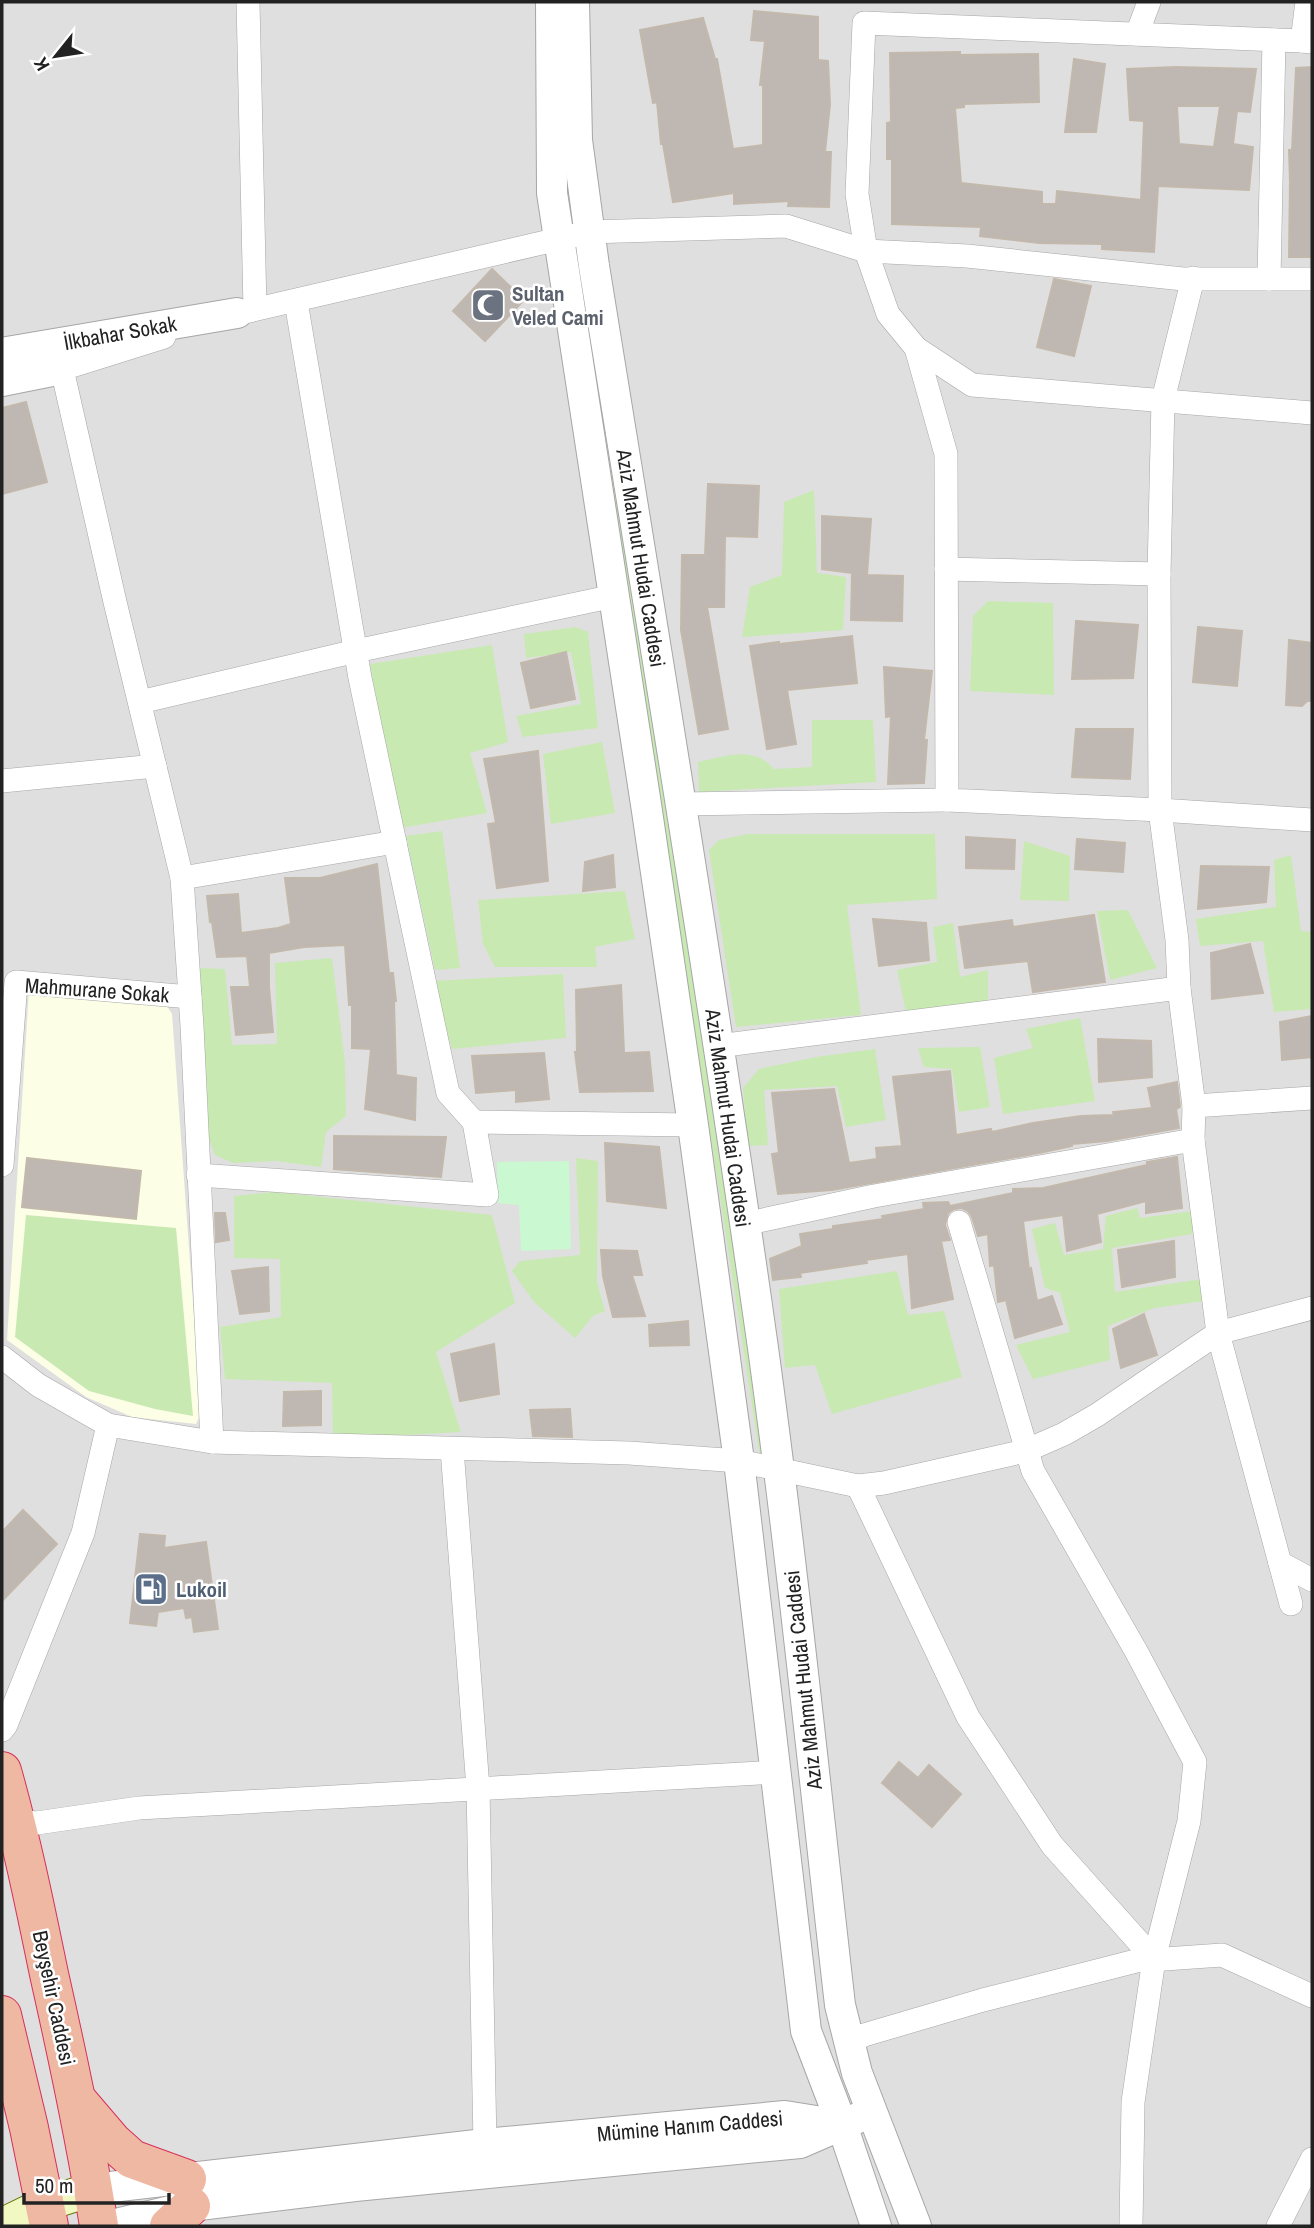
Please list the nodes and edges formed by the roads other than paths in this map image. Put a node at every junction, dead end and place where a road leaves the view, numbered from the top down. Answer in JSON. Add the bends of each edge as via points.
{"nodes":[{"id":1,"x":248,"y":2,"type":"edge"},
{"id":2,"x":551,"y":2,"type":"edge"},
{"id":3,"x":575,"y":2,"type":"edge"},
{"id":4,"x":1149,"y":2,"type":"edge"},
{"id":5,"x":1307,"y":2,"type":"edge"},
{"id":6,"x":862,"y":12,"type":"edge"},
{"id":7,"x":1137,"y":34,"type":"junction"},
{"id":8,"x":1274,"y":40,"type":"junction"},
{"id":9,"x":1307,"y":41,"type":"edge"},
{"id":10,"x":589,"y":232,"type":"junction"},
{"id":11,"x":559,"y":239,"type":"junction"},
{"id":12,"x":866,"y":251,"type":"junction"},
{"id":13,"x":1193,"y":278,"type":"junction"},
{"id":14,"x":1269,"y":279,"type":"junction"},
{"id":15,"x":1312,"y":279,"type":"edge"},
{"id":16,"x":296,"y":302,"type":"junction"},
{"id":17,"x":246,"y":311,"type":"junction"},
{"id":18,"x":916,"y":348,"type":"junction"},
{"id":19,"x":2,"y":353,"type":"edge"},
{"id":20,"x":62,"y":369,"type":"junction"},
{"id":21,"x":2,"y":381,"type":"edge"},
{"id":22,"x":1163,"y":400,"type":"junction"},
{"id":23,"x":1312,"y":413,"type":"edge"},
{"id":24,"x":946,"y":569,"type":"junction"},
{"id":25,"x":1159,"y":574,"type":"junction"},
{"id":26,"x":614,"y":596,"type":"junction"},
{"id":27,"x":356,"y":651,"type":"junction"},
{"id":28,"x":140,"y":702,"type":"junction"},
{"id":29,"x":155,"y":766,"type":"junction"},
{"id":30,"x":2,"y":782,"type":"edge"},
{"id":31,"x":947,"y":800,"type":"junction"},
{"id":32,"x":680,"y":804,"type":"junction"},
{"id":33,"x":1160,"y":810,"type":"junction"},
{"id":34,"x":1312,"y":820,"type":"edge"},
{"id":35,"x":395,"y":842,"type":"junction"},
{"id":36,"x":182,"y":878,"type":"junction"},
{"id":37,"x":9,"y":982,"type":"edge"},
{"id":38,"x":1179,"y":988,"type":"junction"},
{"id":39,"x":190,"y":996,"type":"junction"},
{"id":40,"x":718,"y":1046,"type":"junction"},
{"id":41,"x":1312,"y":1098,"type":"edge"},
{"id":42,"x":1194,"y":1106,"type":"junction"},
{"id":43,"x":474,"y":1122,"type":"junction"},
{"id":44,"x":693,"y":1125,"type":"junction"},
{"id":45,"x":1194,"y":1139,"type":"junction"},
{"id":46,"x":2,"y":1165,"type":"edge"},
{"id":47,"x":198,"y":1175,"type":"junction"},
{"id":48,"x":959,"y":1222,"type":"dead end"},
{"id":49,"x":744,"y":1224,"type":"junction"},
{"id":50,"x":1312,"y":1308,"type":"edge"},
{"id":51,"x":1218,"y":1333,"type":"junction"},
{"id":52,"x":2,"y":1357,"type":"edge"},
{"id":53,"x":108,"y":1425,"type":"junction"},
{"id":54,"x":212,"y":1442,"type":"junction"},
{"id":55,"x":452,"y":1449,"type":"junction"},
{"id":56,"x":1025,"y":1451,"type":"junction"},
{"id":57,"x":739,"y":1461,"type":"junction"},
{"id":58,"x":779,"y":1470,"type":"junction"},
{"id":59,"x":858,"y":1486,"type":"junction"},
{"id":60,"x":1280,"y":1563,"type":"junction"},
{"id":61,"x":1312,"y":1580,"type":"edge"},
{"id":62,"x":1291,"y":1604,"type":"dead end"},
{"id":63,"x":2,"y":1730,"type":"edge"},
{"id":64,"x":2,"y":1771,"type":"edge"},
{"id":65,"x":776,"y":1772,"type":"junction"},
{"id":66,"x":478,"y":1788,"type":"junction"},
{"id":67,"x":16,"y":1821,"type":"junction"},
{"id":68,"x":1154,"y":1959,"type":"junction"},
{"id":69,"x":1312,"y":1996,"type":"edge"},
{"id":70,"x":2,"y":2015,"type":"edge"},
{"id":71,"x":849,"y":2044,"type":"junction"},
{"id":72,"x":76,"y":2098,"type":"junction"},
{"id":73,"x":873,"y":2111,"type":"junction"},
{"id":74,"x":842,"y":2125,"type":"junction"},
{"id":75,"x":485,"y":2144,"type":"junction"},
{"id":76,"x":1312,"y":2160,"type":"edge"},
{"id":77,"x":182,"y":2204,"type":"edge"},
{"id":78,"x":96,"y":2208,"type":"edge"},
{"id":79,"x":46,"y":2216,"type":"edge"},
{"id":80,"x":2,"y":2225,"type":"edge"},
{"id":81,"x":107,"y":2226,"type":"edge"},
{"id":82,"x":876,"y":2226,"type":"edge"},
{"id":83,"x":916,"y":2226,"type":"edge"},
{"id":84,"x":1131,"y":2226,"type":"edge"},
{"id":85,"x":1278,"y":2226,"type":"edge"}],
"edges":[{"from":1,"to":17,"type":"street"},
{"from":2,"to":11,"type":"street","name":"Aziz Mahmut Hudai Caddesi","via":[[552,193]]},
{"from":3,"to":10,"type":"street","name":"Aziz Mahmut Hudai Caddesi","via":[[577,140]]},
{"from":4,"to":7,"type":"street"},
{"from":5,"to":9,"type":"street"},
{"from":6,"to":7,"type":"street"},
{"from":6,"to":12,"type":"street","via":[[857,194]]},
{"from":7,"to":8,"type":"street"},
{"from":8,"to":9,"type":"street"},
{"from":8,"to":14,"type":"street"},
{"from":10,"to":11,"type":"street"},
{"from":10,"to":12,"type":"street","via":[[786,226]]},
{"from":10,"to":32,"type":"street","name":"Aziz Mahmut Hudai Caddesi"},
{"from":11,"to":16,"type":"street"},
{"from":11,"to":26,"type":"street","name":"Aziz Mahmut Hudai Caddesi"},
{"from":12,"to":13,"type":"street"},
{"from":12,"to":18,"type":"street","via":[[888,314]]},
{"from":13,"to":14,"type":"street"},
{"from":13,"to":22,"type":"street"},
{"from":14,"to":15,"type":"street"},
{"from":16,"to":17,"type":"street"},
{"from":16,"to":27,"type":"street"},
{"from":17,"to":19,"type":"street","name":"İlkbahar Sokak"},
{"from":17,"to":20,"type":"street"},
{"from":18,"to":22,"type":"street","via":[[972,385]]},
{"from":18,"to":24,"type":"street","via":[[946,454]]},
{"from":20,"to":21,"type":"street","name":"İlkbahar Sokak"},
{"from":20,"to":28,"type":"street"},
{"from":22,"to":23,"type":"street"},
{"from":22,"to":25,"type":"street"},
{"from":24,"to":25,"type":"street"},
{"from":24,"to":31,"type":"street"},
{"from":25,"to":33,"type":"street"},
{"from":26,"to":27,"type":"street"},
{"from":26,"to":44,"type":"street","name":"Aziz Mahmut Hudai Caddesi"},
{"from":27,"to":28,"type":"street"},
{"from":27,"to":35,"type":"street"},
{"from":28,"to":29,"type":"street"},
{"from":29,"to":30,"type":"street"},
{"from":29,"to":36,"type":"street"},
{"from":31,"to":32,"type":"street"},
{"from":31,"to":33,"type":"street"},
{"from":32,"to":40,"type":"street","name":"Aziz Mahmut Hudai Caddesi"},
{"from":33,"to":34,"type":"street"},
{"from":33,"to":38,"type":"street"},
{"from":35,"to":36,"type":"street"},
{"from":35,"to":43,"type":"street","via":[[448,1093]]},
{"from":36,"to":39,"type":"street"},
{"from":37,"to":39,"type":"street","name":"Mahmurane Sokak"},
{"from":37,"to":46,"type":"street","name":"Mahmurane Sokak"},
{"from":38,"to":40,"type":"street"},
{"from":38,"to":42,"type":"street"},
{"from":39,"to":47,"type":"street"},
{"from":40,"to":49,"type":"street","name":"Aziz Mahmut Hudai Caddesi"},
{"from":41,"to":42,"type":"street"},
{"from":42,"to":45,"type":"street"},
{"from":43,"to":44,"type":"street"},
{"from":43,"to":47,"type":"street","via":[[488,1195]]},
{"from":44,"to":57,"type":"street","name":"Aziz Mahmut Hudai Caddesi"},
{"from":45,"to":49,"type":"street"},
{"from":45,"to":51,"type":"street"},
{"from":47,"to":54,"type":"street"},
{"from":48,"to":56,"type":"street"},
{"from":49,"to":58,"type":"street","name":"Aziz Mahmut Hudai Caddesi"},
{"from":50,"to":51,"type":"street"},
{"from":51,"to":56,"type":"street","via":[[1097,1415]]},
{"from":51,"to":60,"type":"street"},
{"from":52,"to":53,"type":"street","via":[[38,1385]]},
{"from":53,"to":54,"type":"street"},
{"from":53,"to":63,"type":"street","via":[[83,1533]]},
{"from":54,"to":55,"type":"street"},
{"from":55,"to":57,"type":"street"},
{"from":55,"to":66,"type":"street"},
{"from":56,"to":59,"type":"street"},
{"from":56,"to":68,"type":"street","via":[[1195,1762],[1189,1821]]},
{"from":57,"to":58,"type":"street"},
{"from":57,"to":65,"type":"street","name":"Aziz Mahmut Hudai Caddesi"},
{"from":58,"to":59,"type":"street"},
{"from":58,"to":71,"type":"street","name":"Aziz Mahmut Hudai Caddesi","via":[[840,2005]]},
{"from":59,"to":68,"type":"street","via":[[968,1717],[1052,1846]]},
{"from":60,"to":61,"type":"street"},
{"from":60,"to":62,"type":"street"},
{"from":64,"to":67,"type":"highway","name":"Beyşehir Caddesi"},
{"from":65,"to":66,"type":"street"},
{"from":65,"to":74,"type":"street","name":"Aziz Mahmut Hudai Caddesi","via":[[806,2031]]},
{"from":66,"to":67,"type":"street","via":[[139,1808],[37,1823]]},
{"from":66,"to":75,"type":"street"},
{"from":67,"to":72,"type":"highway","name":"Beyşehir Caddesi"},
{"from":68,"to":69,"type":"street","via":[[1222,1955]]},
{"from":68,"to":71,"type":"street","via":[[983,2000],[864,2035]]},
{"from":68,"to":84,"type":"street","via":[[1133,2102]]},
{"from":70,"to":79,"type":"highway"},
{"from":71,"to":73,"type":"street","name":"Aziz Mahmut Hudai Caddesi"},
{"from":72,"to":77,"type":"highway","via":[[104,2133]]},
{"from":72,"to":78,"type":"highway","name":"Beyşehir Caddesi"},
{"from":73,"to":74,"type":"street"},
{"from":73,"to":83,"type":"street","name":"Aziz Mahmut Hudai Caddesi"},
{"from":74,"to":75,"type":"street","name":"Mümine Hanım Caddesi","via":[[785,2116]]},
{"from":74,"to":77,"type":"street","name":"Mümine Hanım Caddesi","via":[[800,2143]]},
{"from":74,"to":82,"type":"street","name":"Aziz Mahmut Hudai Caddesi"},
{"from":75,"to":77,"type":"street","name":"Mümine Hanım Caddesi"},
{"from":76,"to":85,"type":"street"},
{"from":77,"to":78,"type":"street","name":"Mümine Hanım Caddesi"},
{"from":77,"to":81,"type":"street"},
{"from":78,"to":79,"type":"main road"},
{"from":79,"to":80,"type":"main road"}]}
